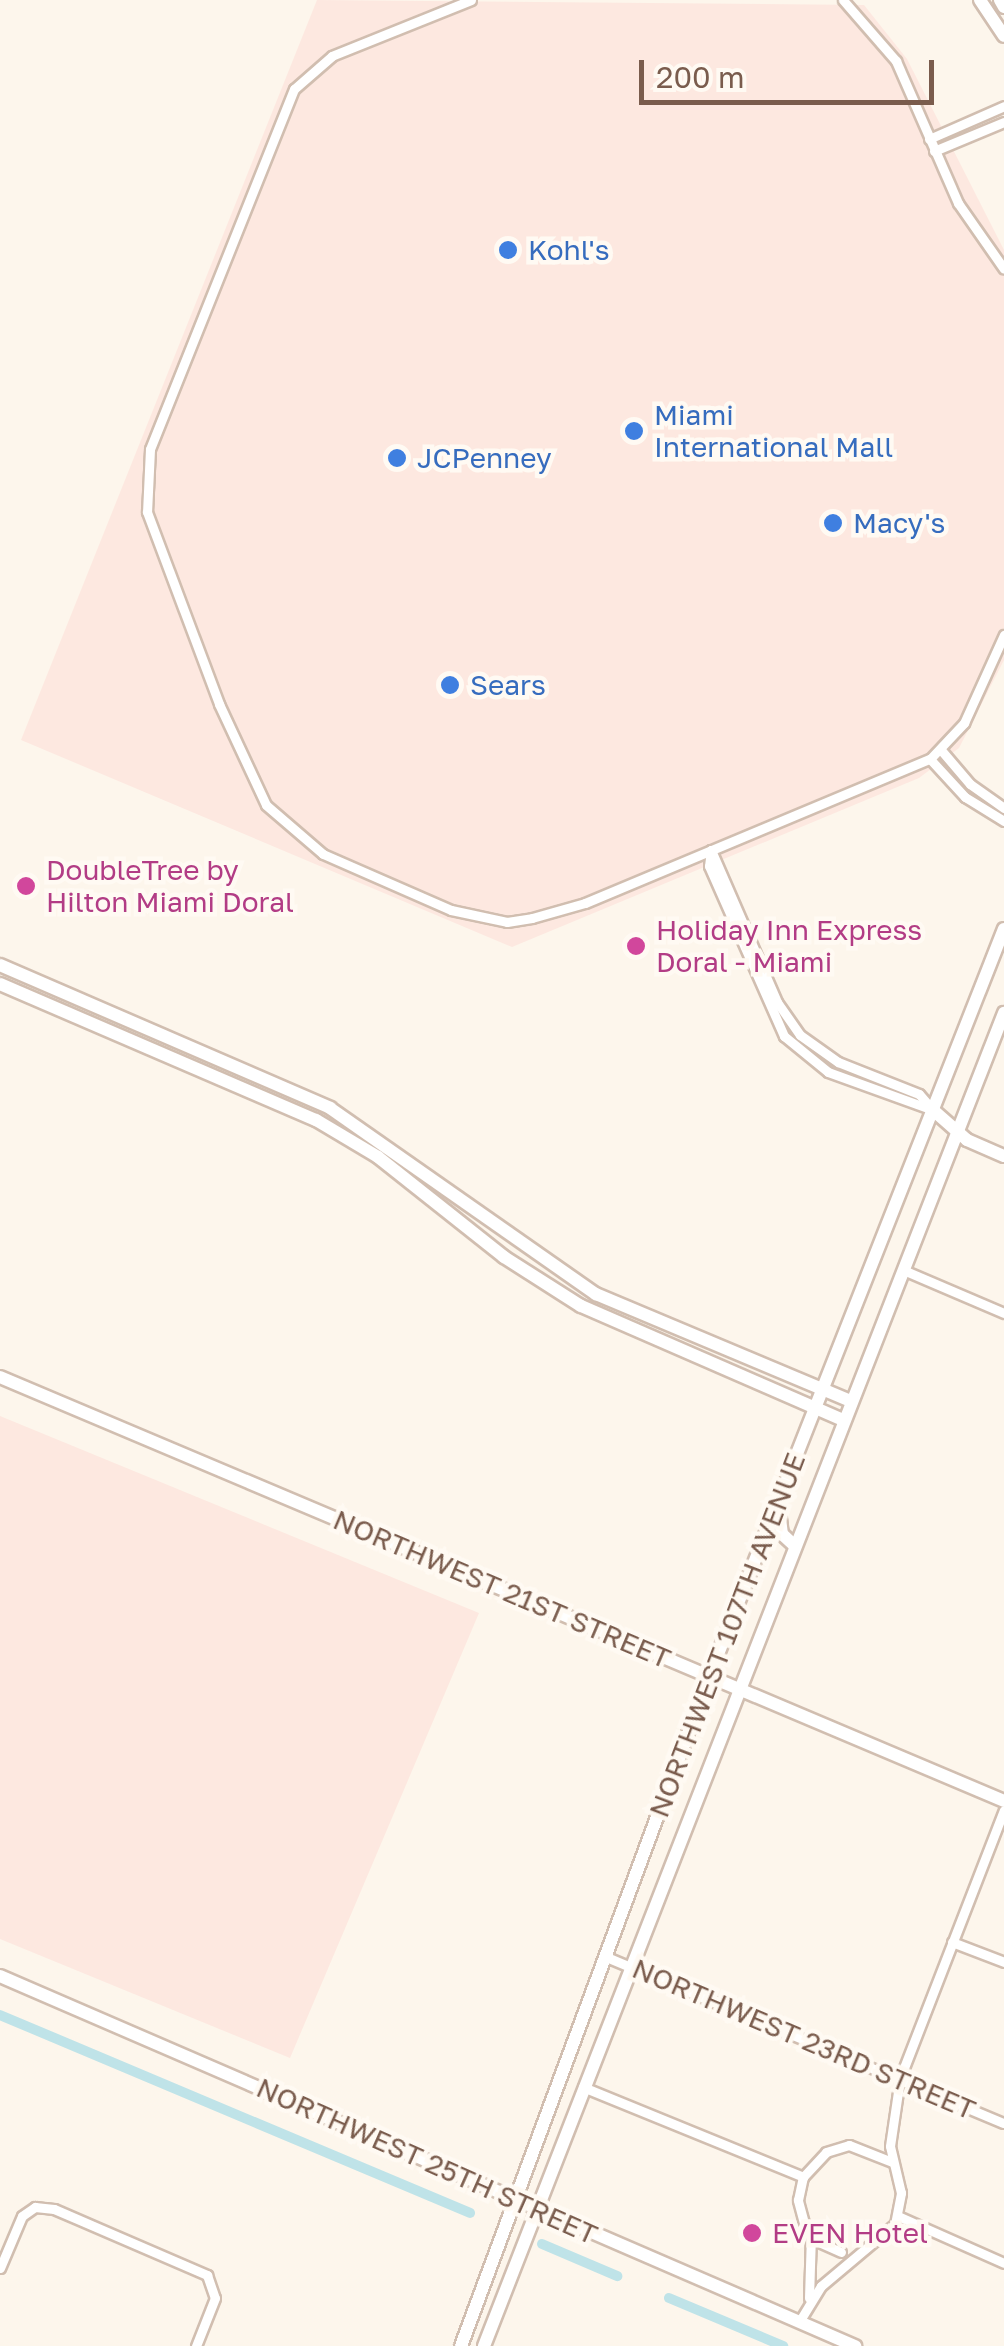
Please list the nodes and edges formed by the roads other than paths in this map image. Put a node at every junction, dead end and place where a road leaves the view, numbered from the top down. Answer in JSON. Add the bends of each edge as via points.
{"nodes":[{"id":1,"x":470,"y":0,"type":"edge"},
{"id":2,"x":842,"y":0,"type":"edge"},
{"id":3,"x":980,"y":0,"type":"edge"},
{"id":4,"x":1000,"y":0,"type":"edge"},
{"id":5,"x":1004,"y":6,"type":"edge"},
{"id":6,"x":1004,"y":36,"type":"edge"},
{"id":7,"x":1004,"y":106,"type":"edge"},
{"id":8,"x":1004,"y":122,"type":"edge"},
{"id":9,"x":929,"y":139,"type":"junction"},
{"id":10,"x":934,"y":151,"type":"junction"},
{"id":11,"x":1004,"y":269,"type":"edge"},
{"id":12,"x":1004,"y":635,"type":"edge"},
{"id":13,"x":941,"y":750,"type":"junction"},
{"id":14,"x":930,"y":758,"type":"junction"},
{"id":15,"x":1004,"y":808,"type":"edge"},
{"id":16,"x":1004,"y":821,"type":"edge"},
{"id":17,"x":710,"y":850,"type":"junction"},
{"id":18,"x":1004,"y":929,"type":"edge"},
{"id":19,"x":0,"y":965,"type":"edge"},
{"id":20,"x":0,"y":984,"type":"edge"},
{"id":21,"x":1004,"y":1014,"type":"edge"},
{"id":22,"x":933,"y":1110,"type":"junction"},
{"id":23,"x":957,"y":1133,"type":"junction"},
{"id":24,"x":1004,"y":1156,"type":"edge"},
{"id":25,"x":903,"y":1270,"type":"junction"},
{"id":26,"x":1000,"y":1312,"type":"edge"},
{"id":27,"x":0,"y":1377,"type":"edge"},
{"id":28,"x":822,"y":1390,"type":"junction"},
{"id":29,"x":850,"y":1401,"type":"junction"},
{"id":30,"x":814,"y":1409,"type":"junction"},
{"id":31,"x":843,"y":1420,"type":"junction"},
{"id":32,"x":778,"y":1502,"type":"junction"},
{"id":33,"x":794,"y":1544,"type":"junction"},
{"id":34,"x":709,"y":1676,"type":"junction"},
{"id":35,"x":738,"y":1688,"type":"junction"},
{"id":36,"x":1004,"y":1801,"type":"edge"},
{"id":37,"x":1004,"y":1810,"type":"edge"},
{"id":38,"x":952,"y":1942,"type":"junction"},
{"id":39,"x":604,"y":1956,"type":"junction"},
{"id":40,"x":1004,"y":1962,"type":"edge"},
{"id":41,"x":629,"y":1964,"type":"junction"},
{"id":42,"x":0,"y":1976,"type":"edge"},
{"id":43,"x":900,"y":2078,"type":"junction"},
{"id":44,"x":581,"y":2086,"type":"junction"},
{"id":45,"x":1004,"y":2123,"type":"edge"},
{"id":46,"x":892,"y":2162,"type":"junction"},
{"id":47,"x":802,"y":2177,"type":"junction"},
{"id":48,"x":516,"y":2200,"type":"junction"},
{"id":49,"x":535,"y":2210,"type":"junction"},
{"id":50,"x":898,"y":2216,"type":"junction"},
{"id":51,"x":810,"y":2234,"type":"junction"},
{"id":52,"x":841,"y":2252,"type":"dead end"},
{"id":53,"x":1004,"y":2262,"type":"edge"},
{"id":54,"x":0,"y":2268,"type":"edge"},
{"id":55,"x":809,"y":2298,"type":"junction"},
{"id":56,"x":799,"y":2322,"type":"junction"},
{"id":57,"x":196,"y":2346,"type":"edge"},
{"id":58,"x":461,"y":2346,"type":"edge"},
{"id":59,"x":484,"y":2346,"type":"edge"},
{"id":60,"x":855,"y":2346,"type":"edge"}],
"edges":[{"from":1,"to":17,"type":"street","via":[[332,56],[294,89],[150,449],[147,512],[253,782],[275,815],[323,854],[451,910],[508,922],[586,903]]},
{"from":2,"to":9,"type":"street","via":[[896,61]]},
{"from":3,"to":6,"type":"main road"},
{"from":4,"to":5,"type":"main road"},
{"from":7,"to":9,"type":"street"},
{"from":8,"to":10,"type":"street"},
{"from":9,"to":10,"type":"street"},
{"from":10,"to":11,"type":"street","via":[[958,203]]},
{"from":12,"to":13,"type":"street","via":[[968,717]]},
{"from":13,"to":14,"type":"street"},
{"from":13,"to":15,"type":"street","via":[[970,784]]},
{"from":14,"to":16,"type":"street","via":[[966,798]]},
{"from":14,"to":17,"type":"street"},
{"from":17,"to":22,"type":"street","via":[[715,882],[784,1036],[828,1072]]},
{"from":18,"to":22,"type":"main road","name":"NORTHWEST 107TH AVENUE"},
{"from":19,"to":28,"type":"main road","via":[[330,1108],[392,1145],[523,1248],[596,1294]]},
{"from":20,"to":30,"type":"main road","via":[[316,1120],[389,1165],[566,1297]]},
{"from":21,"to":23,"type":"main road","name":"NORTHWEST 107TH AVENUE"},
{"from":22,"to":23,"type":"main road"},
{"from":22,"to":28,"type":"main road","name":"NORTHWEST 107TH AVENUE"},
{"from":23,"to":24,"type":"main road"},
{"from":23,"to":25,"type":"main road","name":"NORTHWEST 107TH AVENUE"},
{"from":25,"to":26,"type":"street"},
{"from":25,"to":29,"type":"main road","name":"NORTHWEST 107TH AVENUE"},
{"from":27,"to":34,"type":"main road","name":"NORTHWEST 21ST STREET"},
{"from":28,"to":29,"type":"main road"},
{"from":28,"to":30,"type":"main road","name":"NORTHWEST 107TH AVENUE"},
{"from":29,"to":31,"type":"main road","name":"NORTHWEST 107TH AVENUE"},
{"from":30,"to":31,"type":"main road"},
{"from":30,"to":32,"type":"main road","name":"NORTHWEST 107TH AVENUE"},
{"from":31,"to":33,"type":"main road","name":"NORTHWEST 107TH AVENUE"},
{"from":32,"to":33,"type":"main road","via":[[782,1534]]},
{"from":32,"to":34,"type":"main road","name":"NORTHWEST 107TH AVENUE"},
{"from":33,"to":35,"type":"main road","name":"NORTHWEST 107TH AVENUE"},
{"from":34,"to":35,"type":"main road","name":"NORTHWEST 21ST STREET"},
{"from":34,"to":39,"type":"main road","name":"NORTHWEST 107TH AVENUE"},
{"from":35,"to":36,"type":"main road","name":"NORTHWEST 21ST STREET"},
{"from":35,"to":41,"type":"main road","name":"NORTHWEST 107TH AVENUE"},
{"from":37,"to":38,"type":"street"},
{"from":38,"to":40,"type":"street"},
{"from":38,"to":43,"type":"street"},
{"from":39,"to":41,"type":"street","name":"NORTHWEST 23RD STREET"},
{"from":39,"to":48,"type":"main road","name":"NORTHWEST 107TH AVENUE"},
{"from":41,"to":43,"type":"street","name":"NORTHWEST 23RD STREET"},
{"from":41,"to":44,"type":"main road","name":"NORTHWEST 107TH AVENUE"},
{"from":42,"to":48,"type":"main road","name":"NORTHWEST 25TH STREET"},
{"from":43,"to":45,"type":"street","name":"NORTHWEST 23RD STREET"},
{"from":43,"to":46,"type":"street"},
{"from":44,"to":47,"type":"street"},
{"from":44,"to":49,"type":"main road","name":"NORTHWEST 107TH AVENUE"},
{"from":46,"to":47,"type":"street","via":[[849,2145],[826,2152]]},
{"from":46,"to":50,"type":"street","via":[[901,2193]]},
{"from":47,"to":51,"type":"street","via":[[800,2212]]},
{"from":48,"to":49,"type":"main road","name":"NORTHWEST 25TH STREET"},
{"from":48,"to":58,"type":"main road","name":"NORTHWEST 107TH AVENUE"},
{"from":49,"to":56,"type":"main road","name":"NORTHWEST 25TH STREET"},
{"from":49,"to":59,"type":"main road","name":"NORTHWEST 107TH AVENUE"},
{"from":50,"to":53,"type":"street"},
{"from":50,"to":55,"type":"street","via":[[889,2234]]},
{"from":51,"to":52,"type":"street"},
{"from":51,"to":55,"type":"street"},
{"from":54,"to":57,"type":"street","via":[[22,2216],[35,2207],[140,2244],[201,2271],[212,2283],[214,2303]]},
{"from":55,"to":56,"type":"street"},
{"from":56,"to":60,"type":"main road","name":"NORTHWEST 25TH STREET"}]}
